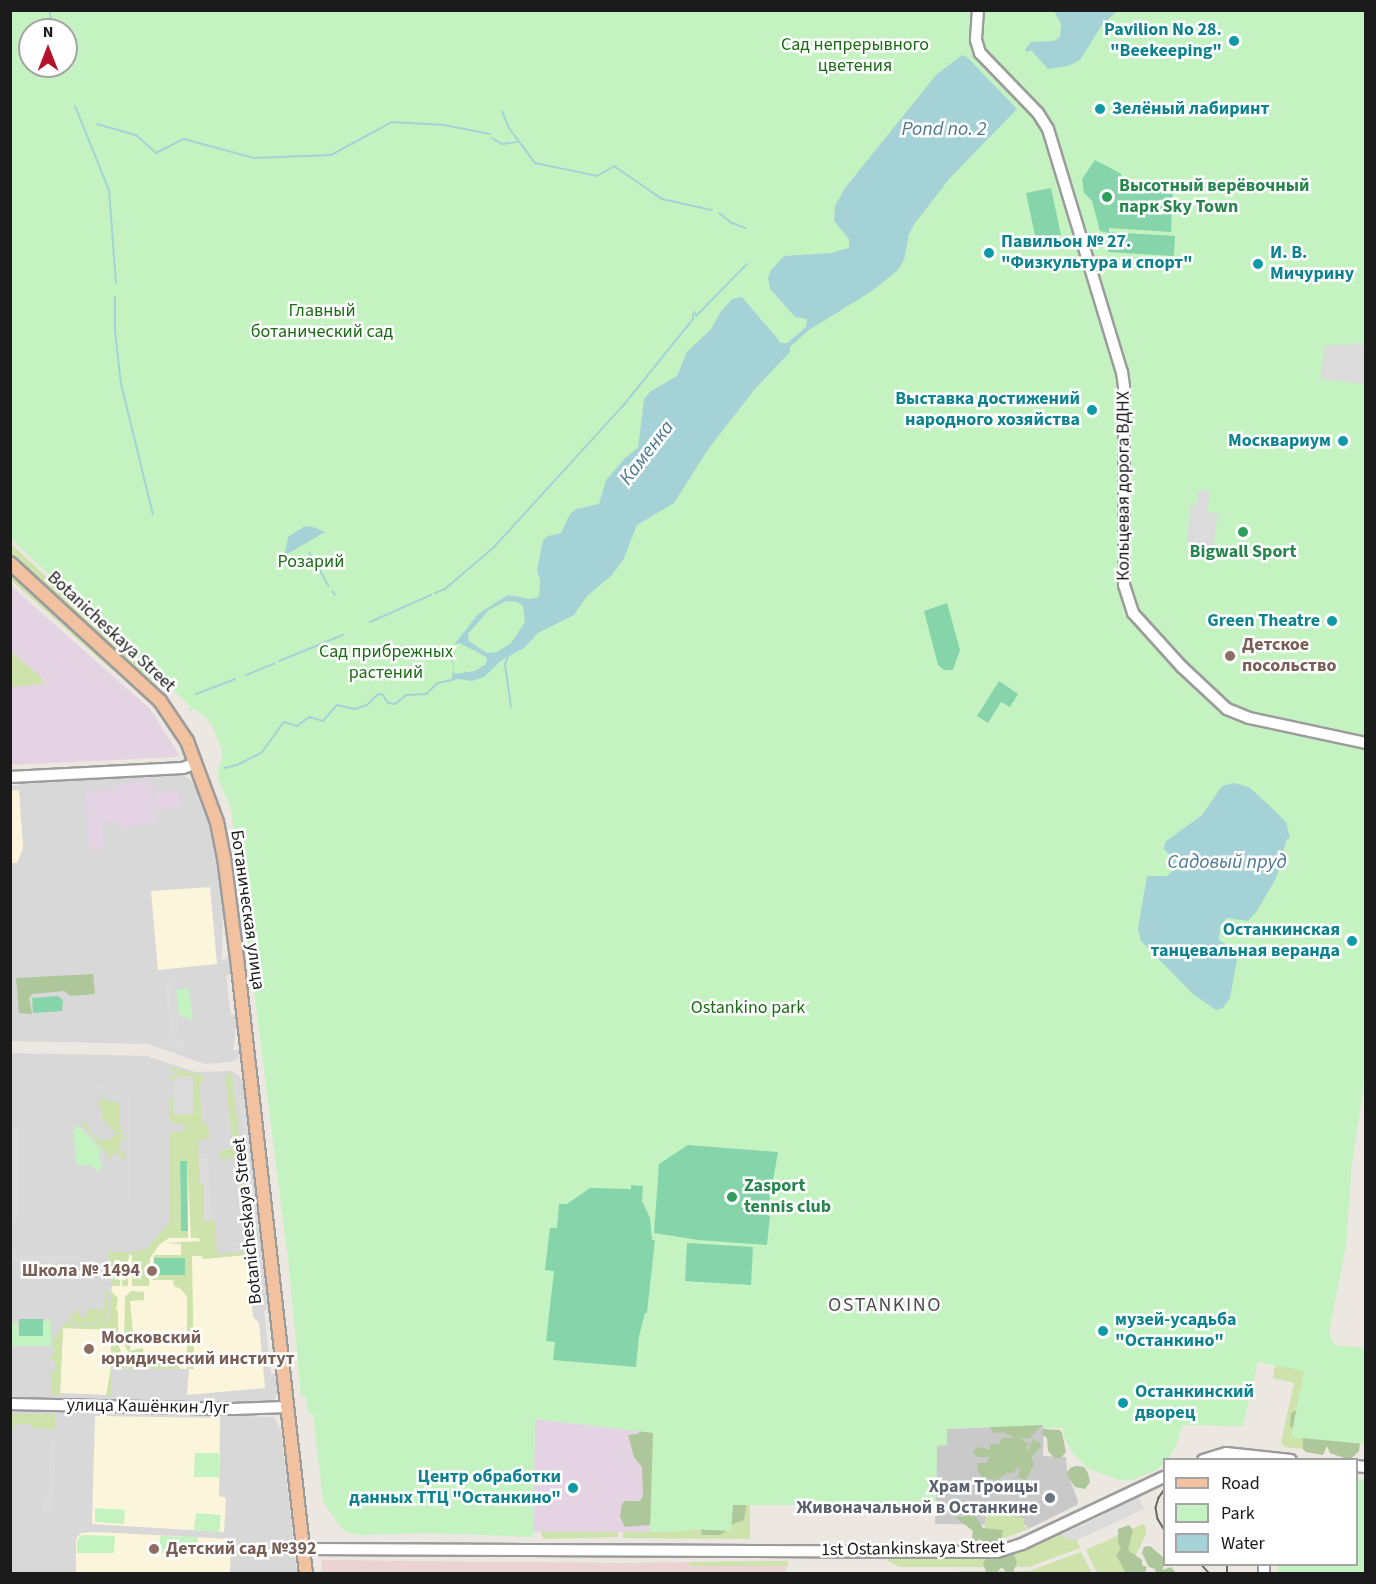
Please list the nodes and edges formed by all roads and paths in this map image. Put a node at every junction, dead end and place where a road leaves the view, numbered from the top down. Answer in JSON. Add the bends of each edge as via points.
{"nodes":[{"id":1,"x":978,"y":10,"type":"edge"},
{"id":2,"x":10,"y":563,"type":"edge"},
{"id":3,"x":1365,"y":743,"type":"edge"},
{"id":4,"x":196,"y":763,"type":"junction"},
{"id":5,"x":10,"y":777,"type":"edge"},
{"id":6,"x":10,"y":1404,"type":"edge"},
{"id":7,"x":286,"y":1407,"type":"junction"},
{"id":8,"x":1210,"y":1458,"type":"edge"},
{"id":9,"x":1265,"y":1458,"type":"edge"},
{"id":10,"x":1163,"y":1477,"type":"edge"},
{"id":11,"x":304,"y":1549,"type":"junction"},
{"id":12,"x":306,"y":1574,"type":"edge"}],
"edges":[{"from":1,"to":3,"type":"street","name":"Кольцевая дорога ВДНХ","via":[[976,40],[980,53],[1038,112],[1048,129],[1122,372],[1124,585],[1132,613],[1227,709],[1249,718]]},
{"from":2,"to":4,"type":"main road","name":"Botanicheskaya Street","via":[[160,701]]},
{"from":4,"to":5,"type":"street","via":[[183,768]]},
{"from":4,"to":7,"type":"main road","name":"Ботаническая улица","via":[[217,822],[224,857]]},
{"from":6,"to":7,"type":"street","name":"улица Кашёнкин Луг"},
{"from":7,"to":11,"type":"main road","name":"Ботаническая улица"},
{"from":8,"to":9,"type":"street","via":[[1226,1453]]},
{"from":10,"to":11,"type":"street","name":"1st Ostankinskaya Street","via":[[1002,1551]]},
{"from":11,"to":12,"type":"main road","name":"Ботаническая улица"}]}
